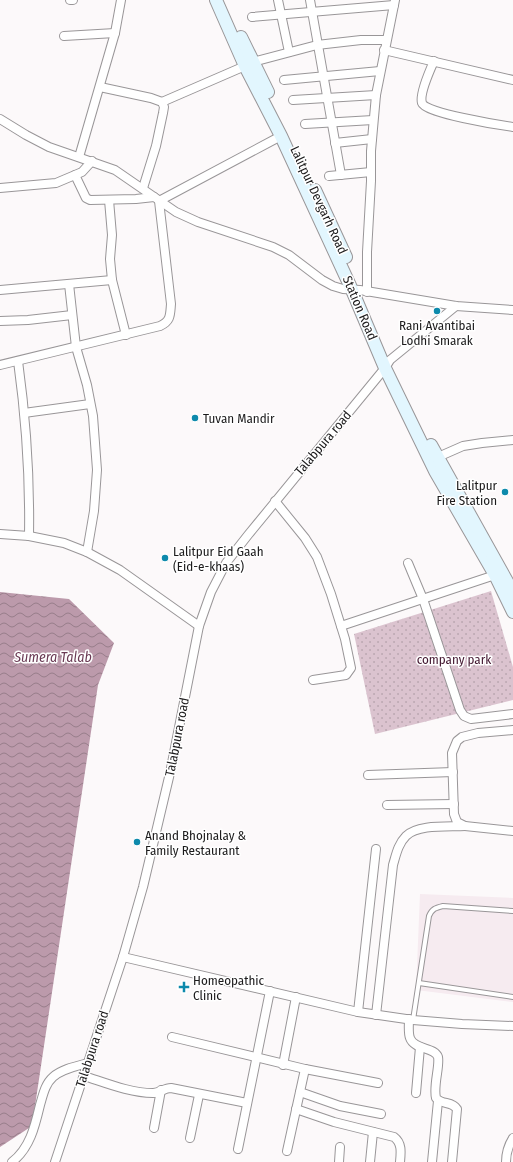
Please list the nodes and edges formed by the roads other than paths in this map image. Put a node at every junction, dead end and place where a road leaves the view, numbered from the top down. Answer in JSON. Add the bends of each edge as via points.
{"nodes":[{"id":1,"x":121,"y":0,"type":"edge"},
{"id":2,"x":216,"y":0,"type":"edge"},
{"id":3,"x":223,"y":0,"type":"edge"},
{"id":4,"x":278,"y":0,"type":"edge"},
{"id":5,"x":310,"y":0,"type":"edge"},
{"id":6,"x":394,"y":2,"type":"edge"},
{"id":7,"x":312,"y":13,"type":"junction"},
{"id":8,"x":281,"y":15,"type":"junction"},
{"id":9,"x":252,"y":17,"type":"dead end"},
{"id":10,"x":115,"y":33,"type":"junction"},
{"id":11,"x":64,"y":36,"type":"dead end"},
{"id":12,"x":386,"y":40,"type":"junction"},
{"id":13,"x":317,"y":45,"type":"junction"},
{"id":14,"x":384,"y":50,"type":"junction"},
{"id":15,"x":288,"y":52,"type":"junction"},
{"id":16,"x":434,"y":61,"type":"junction"},
{"id":17,"x":249,"y":64,"type":"junction"},
{"id":18,"x":380,"y":71,"type":"junction"},
{"id":19,"x":323,"y":76,"type":"junction"},
{"id":20,"x":284,"y":80,"type":"dead end"},
{"id":21,"x":513,"y":80,"type":"edge"},
{"id":22,"x":100,"y":87,"type":"junction"},
{"id":23,"x":376,"y":95,"type":"junction"},
{"id":24,"x":327,"y":98,"type":"junction"},
{"id":25,"x":293,"y":100,"type":"dead end"},
{"id":26,"x":162,"y":102,"type":"junction"},
{"id":27,"x":0,"y":120,"type":"edge"},
{"id":28,"x":373,"y":120,"type":"junction"},
{"id":29,"x":331,"y":122,"type":"junction"},
{"id":30,"x":305,"y":124,"type":"dead end"},
{"id":31,"x":513,"y":127,"type":"edge"},
{"id":32,"x":281,"y":136,"type":"junction"},
{"id":33,"x":372,"y":139,"type":"junction"},
{"id":34,"x":335,"y":143,"type":"junction"},
{"id":35,"x":79,"y":157,"type":"junction"},
{"id":36,"x":92,"y":161,"type":"junction"},
{"id":37,"x":371,"y":172,"type":"junction"},
{"id":38,"x":75,"y":175,"type":"junction"},
{"id":39,"x":341,"y":175,"type":"junction"},
{"id":40,"x":329,"y":176,"type":"dead end"},
{"id":41,"x":0,"y":188,"type":"edge"},
{"id":42,"x":143,"y":188,"type":"junction"},
{"id":43,"x":156,"y":199,"type":"junction"},
{"id":44,"x":108,"y":200,"type":"junction"},
{"id":45,"x":112,"y":280,"type":"junction"},
{"id":46,"x":69,"y":284,"type":"junction"},
{"id":47,"x":0,"y":290,"type":"edge"},
{"id":48,"x":360,"y":290,"type":"junction"},
{"id":49,"x":456,"y":306,"type":"junction"},
{"id":50,"x":513,"y":310,"type":"edge"},
{"id":51,"x":72,"y":315,"type":"junction"},
{"id":52,"x":0,"y":321,"type":"edge"},
{"id":53,"x":126,"y":335,"type":"junction"},
{"id":54,"x":76,"y":347,"type":"junction"},
{"id":55,"x":18,"y":361,"type":"junction"},
{"id":56,"x":388,"y":364,"type":"junction"},
{"id":57,"x":0,"y":365,"type":"edge"},
{"id":58,"x":90,"y":404,"type":"junction"},
{"id":59,"x":24,"y":413,"type":"junction"},
{"id":60,"x":513,"y":440,"type":"edge"},
{"id":61,"x":438,"y":457,"type":"junction"},
{"id":62,"x":275,"y":502,"type":"junction"},
{"id":63,"x":0,"y":534,"type":"edge"},
{"id":64,"x":29,"y":536,"type":"junction"},
{"id":65,"x":87,"y":552,"type":"junction"},
{"id":66,"x":408,"y":563,"type":"dead end"},
{"id":67,"x":495,"y":575,"type":"junction"},
{"id":68,"x":513,"y":592,"type":"edge"},
{"id":69,"x":423,"y":599,"type":"junction"},
{"id":70,"x":513,"y":612,"type":"edge"},
{"id":71,"x":199,"y":626,"type":"junction"},
{"id":72,"x":341,"y":626,"type":"junction"},
{"id":73,"x":312,"y":680,"type":"dead end"},
{"id":74,"x":513,"y":714,"type":"edge"},
{"id":75,"x":513,"y":730,"type":"edge"},
{"id":76,"x":453,"y":772,"type":"junction"},
{"id":77,"x":368,"y":775,"type":"dead end"},
{"id":78,"x":387,"y":804,"type":"dead end"},
{"id":79,"x":454,"y":804,"type":"junction"},
{"id":80,"x":465,"y":826,"type":"junction"},
{"id":81,"x":513,"y":830,"type":"edge"},
{"id":82,"x":376,"y":849,"type":"dead end"},
{"id":83,"x":513,"y":911,"type":"edge"},
{"id":84,"x":123,"y":956,"type":"junction"},
{"id":85,"x":419,"y":983,"type":"junction"},
{"id":86,"x":270,"y":991,"type":"junction"},
{"id":87,"x":296,"y":997,"type":"junction"},
{"id":88,"x":513,"y":997,"type":"edge"},
{"id":89,"x":358,"y":1012,"type":"junction"},
{"id":90,"x":376,"y":1015,"type":"junction"},
{"id":91,"x":411,"y":1020,"type":"junction"},
{"id":92,"x":513,"y":1026,"type":"edge"},
{"id":93,"x":172,"y":1037,"type":"dead end"},
{"id":94,"x":420,"y":1047,"type":"junction"},
{"id":95,"x":256,"y":1058,"type":"junction"},
{"id":96,"x":88,"y":1063,"type":"junction"},
{"id":97,"x":283,"y":1065,"type":"junction"},
{"id":98,"x":305,"y":1070,"type":"junction"},
{"id":99,"x":84,"y":1076,"type":"junction"},
{"id":100,"x":378,"y":1083,"type":"dead end"},
{"id":101,"x":161,"y":1090,"type":"junction"},
{"id":102,"x":300,"y":1092,"type":"junction"},
{"id":103,"x":416,"y":1093,"type":"dead end"},
{"id":104,"x":199,"y":1095,"type":"junction"},
{"id":105,"x":438,"y":1101,"type":"junction"},
{"id":106,"x":247,"y":1103,"type":"junction"},
{"id":107,"x":296,"y":1109,"type":"junction"},
{"id":108,"x":381,"y":1114,"type":"dead end"},
{"id":109,"x":154,"y":1128,"type":"dead end"},
{"id":110,"x":373,"y":1132,"type":"junction"},
{"id":111,"x":190,"y":1138,"type":"dead end"},
{"id":112,"x":513,"y":1138,"type":"edge"},
{"id":113,"x":340,"y":1147,"type":"dead end"},
{"id":114,"x":238,"y":1149,"type":"dead end"},
{"id":115,"x":287,"y":1151,"type":"dead end"},
{"id":116,"x":12,"y":1162,"type":"edge"},
{"id":117,"x":55,"y":1162,"type":"edge"},
{"id":118,"x":339,"y":1162,"type":"edge"},
{"id":119,"x":370,"y":1162,"type":"edge"},
{"id":120,"x":400,"y":1162,"type":"edge"},
{"id":121,"x":432,"y":1162,"type":"edge"},
{"id":122,"x":452,"y":1162,"type":"edge"},
{"id":123,"x":506,"y":1162,"type":"edge"}],
"edges":[{"from":1,"to":10,"type":"street"},
{"from":2,"to":17,"type":"main road","name":"Station Road"},
{"from":3,"to":17,"type":"main road","name":"Lalitpur Devgarh Road"},
{"from":4,"to":8,"type":"street"},
{"from":5,"to":7,"type":"street"},
{"from":6,"to":7,"type":"street"},
{"from":6,"to":12,"type":"street"},
{"from":7,"to":8,"type":"street"},
{"from":7,"to":13,"type":"street"},
{"from":8,"to":9,"type":"street"},
{"from":8,"to":15,"type":"street"},
{"from":10,"to":11,"type":"street"},
{"from":10,"to":22,"type":"street"},
{"from":12,"to":13,"type":"street"},
{"from":12,"to":14,"type":"street"},
{"from":13,"to":15,"type":"street"},
{"from":13,"to":19,"type":"street"},
{"from":14,"to":16,"type":"street"},
{"from":14,"to":18,"type":"street"},
{"from":15,"to":17,"type":"street"},
{"from":16,"to":21,"type":"street"},
{"from":16,"to":31,"type":"street","via":[[422,97],[424,106],[431,110]]},
{"from":17,"to":26,"type":"street"},
{"from":17,"to":32,"type":"main road","name":"Station Road"},
{"from":17,"to":48,"type":"main road","name":"Lalitpur Devgarh Road","via":[[334,230]]},
{"from":18,"to":19,"type":"street"},
{"from":18,"to":23,"type":"street"},
{"from":19,"to":20,"type":"street"},
{"from":19,"to":24,"type":"street"},
{"from":22,"to":26,"type":"street"},
{"from":22,"to":35,"type":"street"},
{"from":23,"to":24,"type":"street"},
{"from":23,"to":28,"type":"street"},
{"from":24,"to":25,"type":"street"},
{"from":24,"to":29,"type":"street"},
{"from":26,"to":42,"type":"street","via":[[164,107],[156,146]]},
{"from":27,"to":35,"type":"street","via":[[49,147]]},
{"from":28,"to":29,"type":"street"},
{"from":28,"to":33,"type":"street"},
{"from":29,"to":30,"type":"street"},
{"from":29,"to":34,"type":"street"},
{"from":32,"to":43,"type":"street"},
{"from":32,"to":48,"type":"main road","name":"Station Road"},
{"from":33,"to":34,"type":"street"},
{"from":33,"to":37,"type":"street"},
{"from":34,"to":39,"type":"street"},
{"from":35,"to":36,"type":"street"},
{"from":36,"to":38,"type":"street","via":[[82,172]]},
{"from":36,"to":42,"type":"street","via":[[115,170]]},
{"from":37,"to":39,"type":"street"},
{"from":37,"to":48,"type":"street","via":[[367,252]]},
{"from":38,"to":41,"type":"street","via":[[56,183]]},
{"from":38,"to":44,"type":"street","via":[[86,198]]},
{"from":39,"to":40,"type":"street"},
{"from":42,"to":43,"type":"street"},
{"from":43,"to":44,"type":"street"},
{"from":43,"to":48,"type":"street","via":[[198,222],[273,247],[289,255],[333,286]]},
{"from":43,"to":53,"type":"street","via":[[171,304],[170,319],[166,324]]},
{"from":44,"to":45,"type":"street","via":[[112,235]]},
{"from":45,"to":46,"type":"street"},
{"from":45,"to":53,"type":"street"},
{"from":46,"to":47,"type":"street"},
{"from":46,"to":51,"type":"street"},
{"from":48,"to":49,"type":"street"},
{"from":48,"to":56,"type":"main road","name":"Lalitpur Devgarh Road"},
{"from":49,"to":50,"type":"street"},
{"from":49,"to":56,"type":"street","name":"Talabpura road"},
{"from":51,"to":52,"type":"street"},
{"from":51,"to":54,"type":"street"},
{"from":53,"to":54,"type":"street"},
{"from":54,"to":55,"type":"street"},
{"from":54,"to":58,"type":"street"},
{"from":55,"to":57,"type":"street"},
{"from":55,"to":59,"type":"street"},
{"from":56,"to":61,"type":"main road","name":"Lalitpur Devgarh Road"},
{"from":56,"to":62,"type":"street","name":"Talabpura road"},
{"from":56,"to":67,"type":"main road","via":[[435,471]]},
{"from":58,"to":59,"type":"street"},
{"from":58,"to":65,"type":"street","via":[[97,470]]},
{"from":59,"to":64,"type":"street","via":[[30,491]]},
{"from":60,"to":61,"type":"street","via":[[463,446]]},
{"from":61,"to":68,"type":"main road","name":"Lalitpur Devgarh Road"},
{"from":62,"to":71,"type":"street","name":"Talabpura road","via":[[226,564],[211,592]]},
{"from":62,"to":72,"type":"street","via":[[317,557]]},
{"from":63,"to":64,"type":"street"},
{"from":64,"to":65,"type":"street","via":[[64,543]]},
{"from":65,"to":71,"type":"street","via":[[120,570]]},
{"from":66,"to":69,"type":"street"},
{"from":67,"to":69,"type":"street"},
{"from":67,"to":70,"type":"main road"},
{"from":69,"to":72,"type":"street"},
{"from":69,"to":74,"type":"street","via":[[464,716],[471,719]]},
{"from":71,"to":84,"type":"street","name":"Talabpura road","via":[[170,773]]},
{"from":72,"to":73,"type":"street","via":[[350,672],[346,675]]},
{"from":75,"to":76,"type":"street","via":[[462,737],[457,741],[452,753]]},
{"from":76,"to":77,"type":"street"},
{"from":76,"to":79,"type":"street"},
{"from":78,"to":79,"type":"street"},
{"from":79,"to":80,"type":"street","via":[[457,822]]},
{"from":80,"to":81,"type":"street"},
{"from":80,"to":90,"type":"street","via":[[415,830],[406,836],[399,847],[393,865]]},
{"from":82,"to":89,"type":"street"},
{"from":83,"to":85,"type":"lane","via":[[443,906],[432,910]]},
{"from":84,"to":86,"type":"street"},
{"from":84,"to":96,"type":"street","name":"Talabpura road"},
{"from":85,"to":88,"type":"lane"},
{"from":85,"to":91,"type":"lane"},
{"from":86,"to":87,"type":"street"},
{"from":86,"to":95,"type":"street"},
{"from":87,"to":89,"type":"street"},
{"from":87,"to":97,"type":"street"},
{"from":89,"to":90,"type":"street"},
{"from":90,"to":91,"type":"street"},
{"from":91,"to":92,"type":"street"},
{"from":91,"to":94,"type":"street","via":[[410,1039]]},
{"from":93,"to":95,"type":"street"},
{"from":94,"to":103,"type":"street"},
{"from":94,"to":105,"type":"street","via":[[437,1055],[435,1095]]},
{"from":95,"to":97,"type":"street"},
{"from":95,"to":106,"type":"street"},
{"from":96,"to":99,"type":"street","name":"Talabpura road"},
{"from":96,"to":116,"type":"street","via":[[60,1072],[48,1083],[31,1137]]},
{"from":97,"to":98,"type":"street"},
{"from":98,"to":100,"type":"street"},
{"from":98,"to":102,"type":"street"},
{"from":99,"to":101,"type":"street","via":[[130,1089],[155,1093]]},
{"from":99,"to":117,"type":"street","name":"Talabpura road"},
{"from":101,"to":104,"type":"street","via":[[171,1088]]},
{"from":101,"to":109,"type":"street"},
{"from":102,"to":107,"type":"street"},
{"from":102,"to":108,"type":"street","via":[[340,1106]]},
{"from":104,"to":106,"type":"street"},
{"from":104,"to":111,"type":"street"},
{"from":105,"to":121,"type":"street"},
{"from":105,"to":122,"type":"street","via":[[453,1105],[457,1109]]},
{"from":106,"to":114,"type":"street"},
{"from":107,"to":110,"type":"street"},
{"from":107,"to":115,"type":"street"},
{"from":110,"to":119,"type":"street"},
{"from":110,"to":120,"type":"street","via":[[389,1135],[398,1140]]},
{"from":112,"to":123,"type":"street","via":[[509,1144]]},
{"from":113,"to":118,"type":"street"}]}
